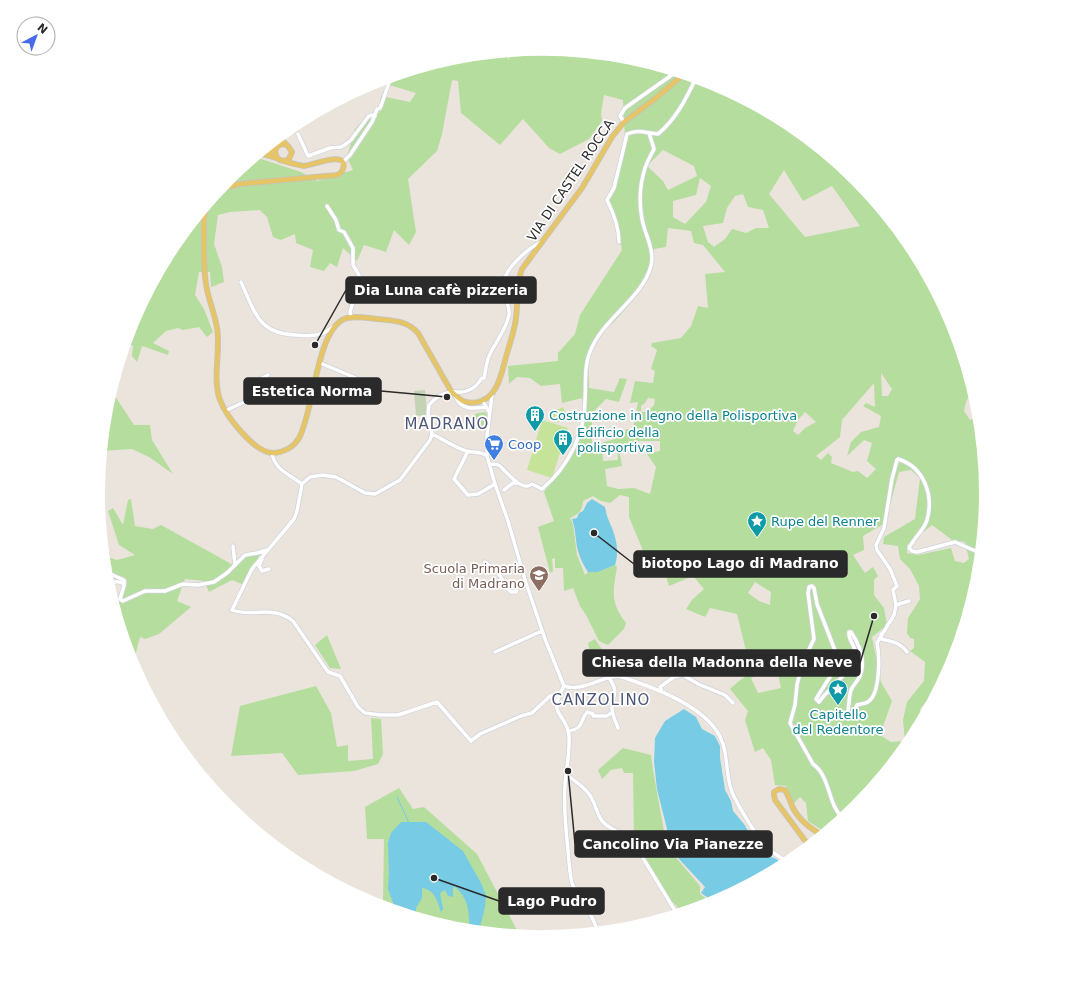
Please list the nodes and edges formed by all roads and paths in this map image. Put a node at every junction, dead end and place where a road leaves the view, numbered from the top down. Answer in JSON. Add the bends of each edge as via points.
{"nodes":[{"id":1,"x":671,"y":76,"type":"edge"},
{"id":2,"x":679,"y":78,"type":"edge"},
{"id":3,"x":694,"y":83,"type":"edge"},
{"id":4,"x":389,"y":84,"type":"edge"},
{"id":5,"x":375,"y":116,"type":"junction"},
{"id":6,"x":624,"y":122,"type":"junction"},
{"id":7,"x":649,"y":133,"type":"junction"},
{"id":8,"x":298,"y":134,"type":"dead end"},
{"id":9,"x":283,"y":141,"type":"edge"},
{"id":10,"x":286,"y":144,"type":"junction"},
{"id":11,"x":277,"y":147,"type":"junction"},
{"id":12,"x":267,"y":153,"type":"edge"},
{"id":13,"x":265,"y":155,"type":"edge"},
{"id":14,"x":291,"y":156,"type":"junction"},
{"id":15,"x":277,"y":158,"type":"junction"},
{"id":16,"x":284,"y":161,"type":"junction"},
{"id":17,"x":342,"y":163,"type":"junction"},
{"id":18,"x":296,"y":164,"type":"junction"},
{"id":19,"x":231,"y":186,"type":"edge"},
{"id":20,"x":327,"y":206,"type":"dead end"},
{"id":21,"x":205,"y":215,"type":"edge"},
{"id":22,"x":543,"y":241,"type":"junction"},
{"id":23,"x":619,"y":242,"type":"dead end"},
{"id":24,"x":241,"y":282,"type":"dead end"},
{"id":25,"x":351,"y":317,"type":"junction"},
{"id":26,"x":334,"y":327,"type":"junction"},
{"id":27,"x":320,"y":362,"type":"junction"},
{"id":28,"x":268,"y":375,"type":"dead end"},
{"id":29,"x":362,"y":384,"type":"dead end"},
{"id":30,"x":452,"y":392,"type":"junction"},
{"id":31,"x":492,"y":395,"type":"junction"},
{"id":32,"x":483,"y":401,"type":"junction"},
{"id":33,"x":486,"y":407,"type":"junction"},
{"id":34,"x":226,"y":410,"type":"junction"},
{"id":35,"x":490,"y":413,"type":"junction"},
{"id":36,"x":432,"y":434,"type":"junction"},
{"id":37,"x":430,"y":440,"type":"junction"},
{"id":38,"x":435,"y":444,"type":"dead end"},
{"id":39,"x":468,"y":451,"type":"junction"},
{"id":40,"x":272,"y":453,"type":"junction"},
{"id":41,"x":487,"y":456,"type":"junction"},
{"id":42,"x":490,"y":464,"type":"junction"},
{"id":43,"x":518,"y":483,"type":"junction"},
{"id":44,"x":302,"y":484,"type":"junction"},
{"id":45,"x":495,"y":484,"type":"junction"},
{"id":46,"x":504,"y":490,"type":"dead end"},
{"id":47,"x":233,"y":546,"type":"dead end"},
{"id":48,"x":268,"y":550,"type":"junction"},
{"id":49,"x":975,"y":551,"type":"edge"},
{"id":50,"x":485,"y":562,"type":"dead end"},
{"id":51,"x":235,"y":564,"type":"junction"},
{"id":52,"x":269,"y":569,"type":"dead end"},
{"id":53,"x":113,"y":575,"type":"edge"},
{"id":54,"x":114,"y":581,"type":"edge"},
{"id":55,"x":493,"y":582,"type":"dead end"},
{"id":56,"x":526,"y":583,"type":"junction"},
{"id":57,"x":124,"y":584,"type":"junction"},
{"id":58,"x":504,"y":586,"type":"junction"},
{"id":59,"x":909,"y":601,"type":"dead end"},
{"id":60,"x":896,"y":605,"type":"junction"},
{"id":61,"x":542,"y":631,"type":"junction"},
{"id":62,"x":881,"y":634,"type":"junction"},
{"id":63,"x":495,"y":652,"type":"dead end"},
{"id":64,"x":907,"y":652,"type":"dead end"},
{"id":65,"x":593,"y":654,"type":"dead end"},
{"id":66,"x":611,"y":677,"type":"junction"},
{"id":67,"x":564,"y":686,"type":"junction"},
{"id":68,"x":662,"y":692,"type":"junction"},
{"id":69,"x":559,"y":693,"type":"junction"},
{"id":70,"x":733,"y":703,"type":"dead end"},
{"id":71,"x":612,"y":712,"type":"junction"},
{"id":72,"x":618,"y":728,"type":"dead end"},
{"id":73,"x":568,"y":731,"type":"junction"},
{"id":74,"x":566,"y":774,"type":"junction"},
{"id":75,"x":839,"y":813,"type":"edge"},
{"id":76,"x":818,"y":832,"type":"edge"},
{"id":77,"x":806,"y":842,"type":"edge"},
{"id":78,"x":782,"y":858,"type":"edge"},
{"id":79,"x":674,"y":909,"type":"edge"},
{"id":80,"x":596,"y":926,"type":"edge"}],
"edges":[{"from":1,"to":6,"type":"street","via":[[625,108],[621,114]]},
{"from":2,"to":6,"type":"main road","name":"VIA DI CASTEL ROCCA"},
{"from":3,"to":7,"type":"street","via":[[686,101],[669,125],[658,134]]},
{"from":4,"to":5,"type":"street"},
{"from":5,"to":8,"type":"street","via":[[368,117],[346,144],[308,156]]},
{"from":5,"to":17,"type":"street"},
{"from":6,"to":22,"type":"main road","name":"VIA DI CASTEL ROCCA","via":[[612,137],[582,188]]},
{"from":7,"to":23,"type":"street","via":[[644,131],[627,134],[614,188],[607,200],[619,231]]},
{"from":7,"to":43,"type":"street","via":[[654,149],[645,168],[641,208],[652,255],[651,266],[642,284],[611,319],[595,340],[589,353],[585,410],[579,437],[567,462],[542,489],[532,484],[526,487]]},
{"from":9,"to":10,"type":"main road"},
{"from":10,"to":11,"type":"main road"},
{"from":10,"to":14,"type":"main road","via":[[291,148]]},
{"from":11,"to":12,"type":"main road"},
{"from":11,"to":15,"type":"main road"},
{"from":13,"to":15,"type":"main road"},
{"from":14,"to":16,"type":"main road"},
{"from":14,"to":18,"type":"main road"},
{"from":15,"to":16,"type":"main road"},
{"from":16,"to":18,"type":"main road"},
{"from":17,"to":18,"type":"main road","via":[[333,158],[312,165]]},
{"from":17,"to":19,"type":"main road","via":[[343,170],[337,175]]},
{"from":20,"to":25,"type":"street","via":[[339,230],[344,232],[353,248],[353,265],[359,275]]},
{"from":21,"to":34,"type":"main road","via":[[204,270],[217,328],[217,384],[220,400]]},
{"from":22,"to":30,"type":"street","via":[[530,248],[506,276],[503,287],[509,314],[504,329],[489,355],[484,378],[470,390]]},
{"from":22,"to":31,"type":"main road","name":"VIA DI CASTEL ROCCA","via":[[522,269],[518,279],[515,325]]},
{"from":24,"to":26,"type":"street","via":[[258,318],[271,331],[310,336],[322,334]]},
{"from":25,"to":26,"type":"main road"},
{"from":25,"to":30,"type":"main road","via":[[405,323],[412,327]]},
{"from":26,"to":27,"type":"main road"},
{"from":27,"to":29,"type":"street","via":[[356,378]]},
{"from":27,"to":40,"type":"main road","via":[[298,439],[291,447]]},
{"from":28,"to":34,"type":"street","via":[[262,378],[244,402]]},
{"from":30,"to":32,"type":"main road","via":[[466,402]]},
{"from":30,"to":33,"type":"street","via":[[457,401],[466,408]]},
{"from":30,"to":36,"type":"street","via":[[438,396],[429,405],[428,416]]},
{"from":31,"to":32,"type":"main road"},
{"from":31,"to":35,"type":"street"},
{"from":32,"to":33,"type":"street"},
{"from":33,"to":35,"type":"street"},
{"from":34,"to":40,"type":"main road","via":[[252,443],[265,452]]},
{"from":35,"to":41,"type":"street"},
{"from":36,"to":37,"type":"street"},
{"from":36,"to":39,"type":"street"},
{"from":37,"to":38,"type":"street"},
{"from":37,"to":44,"type":"street","via":[[400,480],[375,494],[365,493],[336,477],[323,475],[310,477]]},
{"from":39,"to":41,"type":"street"},
{"from":39,"to":45,"type":"street","via":[[454,479],[468,495],[478,494]]},
{"from":40,"to":44,"type":"street","via":[[281,470]]},
{"from":41,"to":42,"type":"street"},
{"from":42,"to":43,"type":"street","via":[[499,465]]},
{"from":42,"to":45,"type":"street"},
{"from":43,"to":46,"type":"street","via":[[509,485]]},
{"from":44,"to":48,"type":"street","via":[[294,519]]},
{"from":45,"to":56,"type":"street"},
{"from":47,"to":51,"type":"street"},
{"from":48,"to":51,"type":"street","via":[[245,555]]},
{"from":48,"to":52,"type":"street","via":[[259,566],[262,571]]},
{"from":48,"to":69,"type":"street","via":[[252,569],[232,610],[262,611],[287,616],[300,629],[328,672],[340,676],[358,707],[365,713],[380,716],[398,715],[436,702],[471,741],[480,734],[521,716],[532,714],[550,696]]},
{"from":49,"to":60,"type":"street","via":[[955,542],[912,552],[909,548],[927,521],[928,494],[918,470],[898,459],[892,478],[884,528],[876,545],[897,586],[893,590]]},
{"from":50,"to":58,"type":"street","via":[[497,572]]},
{"from":51,"to":57,"type":"street","via":[[214,582],[183,584],[165,591],[145,591],[123,601],[120,599]]},
{"from":53,"to":57,"type":"street","via":[[124,580]]},
{"from":54,"to":57,"type":"street"},
{"from":55,"to":58,"type":"street"},
{"from":56,"to":58,"type":"street","via":[[512,593]]},
{"from":56,"to":61,"type":"street"},
{"from":59,"to":60,"type":"street"},
{"from":60,"to":62,"type":"street","via":[[893,617]]},
{"from":61,"to":63,"type":"street"},
{"from":61,"to":67,"type":"street"},
{"from":62,"to":64,"type":"street","via":[[882,639],[897,643]]},
{"from":62,"to":75,"type":"street","via":[[877,643],[879,662],[875,690],[869,701],[856,706],[852,715],[848,712],[851,689],[860,676],[862,667],[862,654],[851,632],[848,634],[855,651],[854,658],[847,672],[817,702],[816,697],[833,672],[836,653],[817,604],[814,588],[809,587],[814,639],[802,664],[790,722],[813,764],[819,768]]},
{"from":65,"to":66,"type":"street","via":[[610,672]]},
{"from":66,"to":67,"type":"street","via":[[581,688]]},
{"from":66,"to":68,"type":"street","via":[[622,677]]},
{"from":66,"to":71,"type":"street","via":[[615,686]]},
{"from":67,"to":69,"type":"street"},
{"from":68,"to":70,"type":"street","via":[[660,687],[674,676],[683,675],[725,696]]},
{"from":68,"to":78,"type":"street","via":[[691,707],[716,730],[723,745],[732,792],[760,841]]},
{"from":69,"to":73,"type":"street","via":[[557,712]]},
{"from":71,"to":72,"type":"street"},
{"from":71,"to":73,"type":"street","via":[[607,716],[593,716],[587,712],[579,728]]},
{"from":73,"to":74,"type":"street","via":[[570,748]]},
{"from":74,"to":79,"type":"street","via":[[590,794],[603,822],[612,830],[632,840]]},
{"from":74,"to":80,"type":"street","via":[[566,831],[572,883]]},
{"from":76,"to":77,"type":"main road","via":[[802,821],[785,790],[779,788],[774,795],[775,800]]}]}
